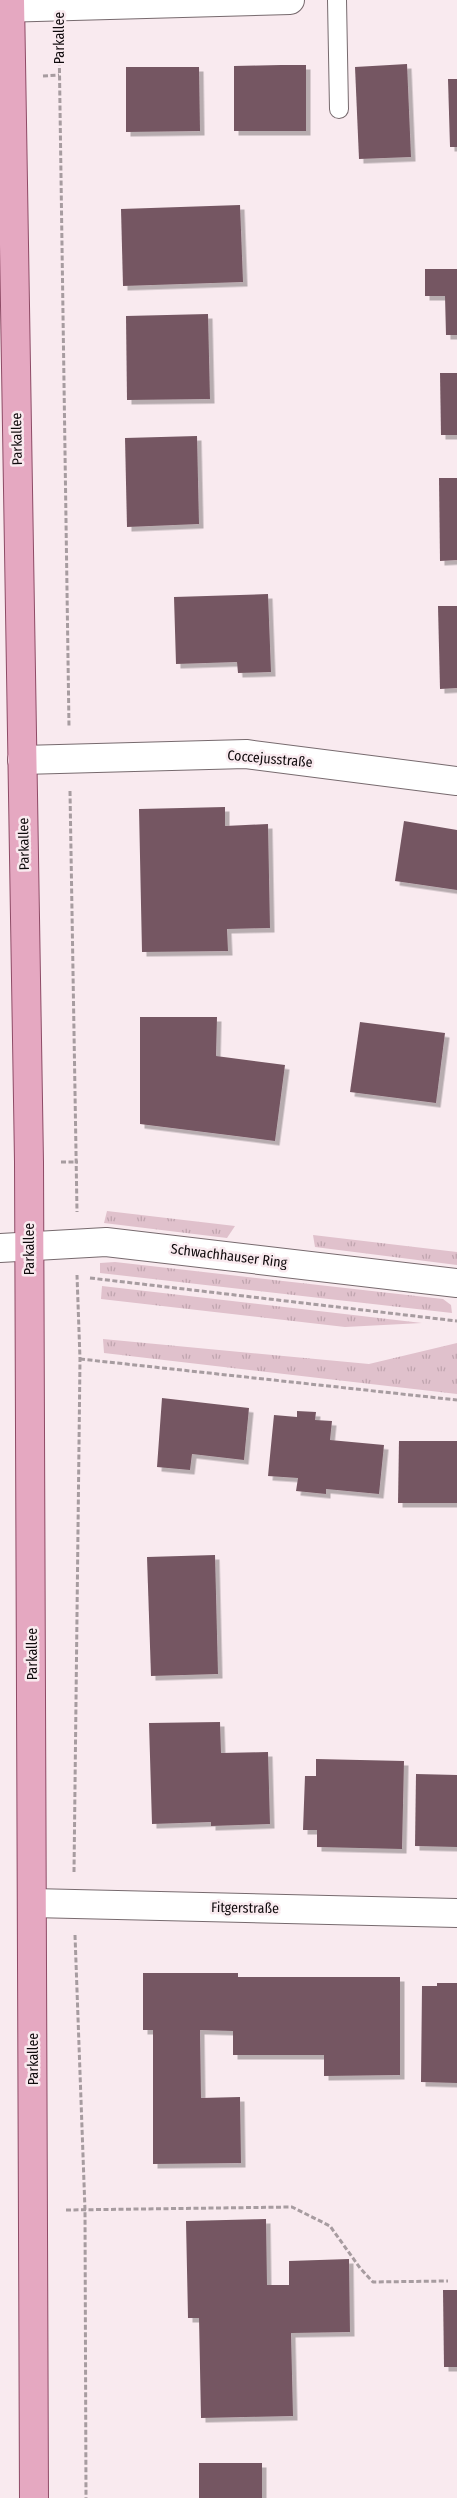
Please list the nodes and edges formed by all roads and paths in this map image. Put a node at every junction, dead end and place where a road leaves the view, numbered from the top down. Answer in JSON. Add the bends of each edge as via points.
{"nodes":[{"id":1,"x":290,"y":0,"type":"edge"},
{"id":2,"x":337,"y":0,"type":"edge"},
{"id":3,"x":6,"y":6,"type":"edge"},
{"id":4,"x":59,"y":6,"type":"junction"},
{"id":5,"x":339,"y":109,"type":"dead end"},
{"id":6,"x":22,"y":760,"type":"junction"},
{"id":7,"x":69,"y":760,"type":"junction"},
{"id":8,"x":457,"y":782,"type":"edge"},
{"id":9,"x":78,"y":1243,"type":"junction"},
{"id":10,"x":28,"y":1247,"type":"junction"},
{"id":11,"x":0,"y":1248,"type":"edge"},
{"id":12,"x":457,"y":1283,"type":"edge"},
{"id":13,"x":457,"y":1322,"type":"edge"},
{"id":14,"x":80,"y":1358,"type":"dead end"},
{"id":15,"x":457,"y":1400,"type":"edge"},
{"id":16,"x":32,"y":1903,"type":"junction"},
{"id":17,"x":457,"y":1913,"type":"edge"},
{"id":18,"x":33,"y":2211,"type":"junction"},
{"id":19,"x":448,"y":2282,"type":"dead end"},
{"id":20,"x":34,"y":2498,"type":"edge"}],
"edges":[{"from":1,"to":4,"type":"street"},
{"from":2,"to":5,"type":"lane"},
{"from":3,"to":4,"type":"street"},
{"from":3,"to":6,"type":"main road","name":"Parkallee"},
{"from":4,"to":7,"type":"path","name":"Parkallee"},
{"from":6,"to":7,"type":"street","name":"Coccejusstraße"},
{"from":6,"to":10,"type":"main road","name":"Parkallee"},
{"from":7,"to":8,"type":"street","name":"Coccejusstraße","via":[[246,754]]},
{"from":7,"to":9,"type":"path","name":"Parkallee"},
{"from":9,"to":10,"type":"street","name":"Schwachhauser Ring"},
{"from":9,"to":12,"type":"street","name":"Schwachhauser Ring","via":[[106,1242]]},
{"from":9,"to":13,"type":"path","name":"Parkallee","via":[[77,1276]]},
{"from":10,"to":11,"type":"street","name":"Schwachhauser Ring"},
{"from":10,"to":16,"type":"main road","name":"Parkallee"},
{"from":14,"to":15,"type":"path"},
{"from":16,"to":17,"type":"street","name":"Fitgerstraße"},
{"from":16,"to":18,"type":"main road","name":"Parkallee"},
{"from":18,"to":19,"type":"path","via":[[292,2207],[330,2226],[373,2282]]},
{"from":18,"to":20,"type":"main road","name":"Parkallee"}]}
